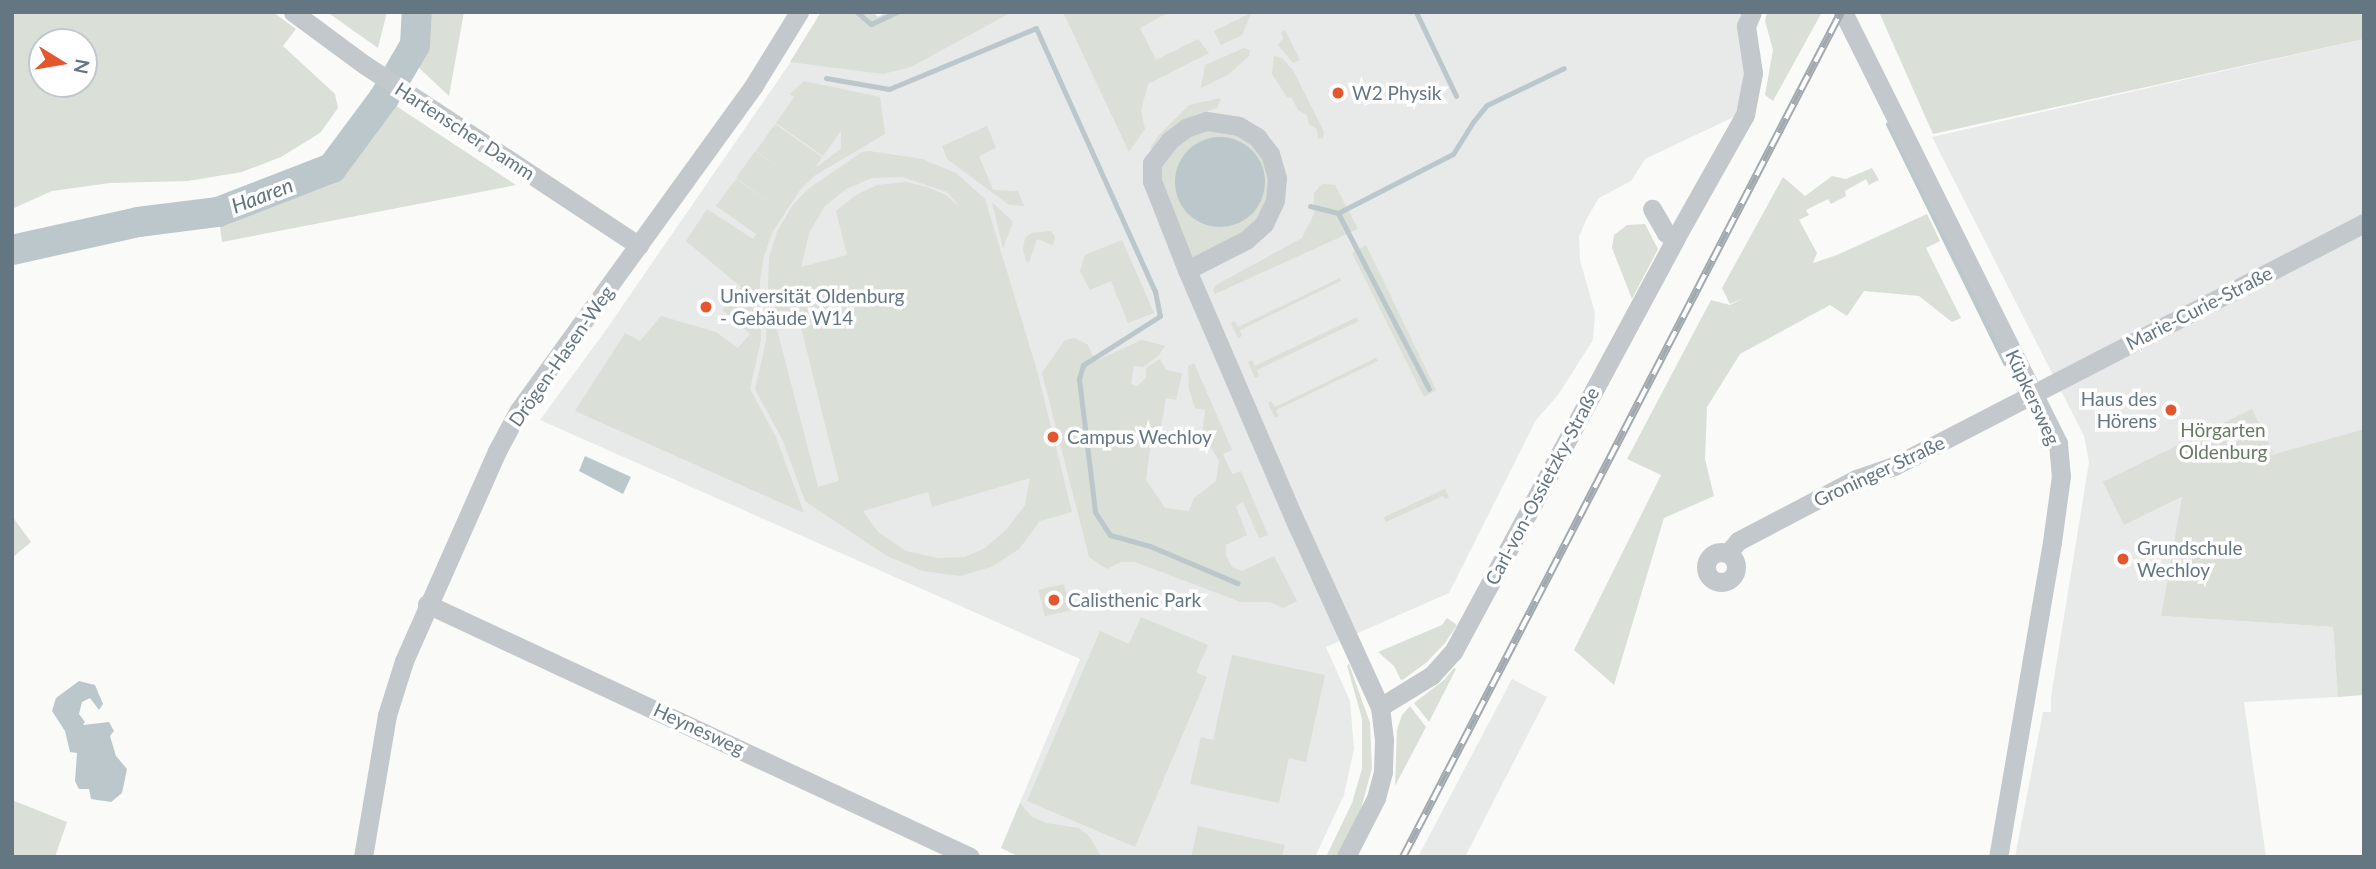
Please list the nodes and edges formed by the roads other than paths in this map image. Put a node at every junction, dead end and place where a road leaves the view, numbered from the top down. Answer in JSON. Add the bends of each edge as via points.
{"nodes":[{"id":1,"x":293,"y":12,"type":"edge"},
{"id":2,"x":799,"y":12,"type":"edge"},
{"id":3,"x":1752,"y":12,"type":"edge"},
{"id":4,"x":1843,"y":12,"type":"edge"},
{"id":5,"x":1652,"y":209,"type":"dead end"},
{"id":6,"x":2364,"y":223,"type":"edge"},
{"id":7,"x":1675,"y":239,"type":"junction"},
{"id":8,"x":639,"y":246,"type":"junction"},
{"id":9,"x":1187,"y":270,"type":"junction"},
{"id":10,"x":2033,"y":393,"type":"junction"},
{"id":11,"x":1728,"y":553,"type":"dead end"},
{"id":12,"x":427,"y":604,"type":"junction"},
{"id":13,"x":1380,"y":708,"type":"junction"},
{"id":14,"x":363,"y":857,"type":"edge"},
{"id":15,"x":970,"y":857,"type":"edge"},
{"id":16,"x":1346,"y":857,"type":"edge"},
{"id":17,"x":1998,"y":857,"type":"edge"}],
"edges":[{"from":1,"to":8,"type":"street","name":"Hartenscher Damm","via":[[369,68]]},
{"from":2,"to":8,"type":"street","name":"Drögen-Hasen-Weg","via":[[754,85]]},
{"from":3,"to":7,"type":"street","name":"Carl-von-Ossietzky-Straße","via":[[1746,26],[1753,73],[1745,115]]},
{"from":4,"to":10,"type":"street","name":"Küpkersweg"},
{"from":5,"to":7,"type":"street","via":[[1665,233]]},
{"from":6,"to":10,"type":"street","name":"Marie-Curie-Straße"},
{"from":7,"to":13,"type":"street","name":"Carl-von-Ossietzky-Straße","via":[[1452,652],[1432,674]]},
{"from":8,"to":12,"type":"street","name":"Drögen-Hasen-Weg","via":[[519,410]]},
{"from":9,"to":9,"type":"street","via":[[1246,240],[1264,224],[1275,200],[1277,178],[1270,154],[1257,136],[1239,126],[1206,121],[1186,128],[1152,163],[1152,181]]},
{"from":9,"to":13,"type":"street"},
{"from":10,"to":11,"type":"street","name":"Groninger Straße","via":[[1762,528],[1738,541]]},
{"from":10,"to":17,"type":"street","name":"Küpkersweg","via":[[2058,443],[2062,476]]},
{"from":12,"to":14,"type":"street","name":"Drögen-Hasen-Weg","via":[[387,715]]},
{"from":12,"to":15,"type":"street","name":"Heynesweg"},
{"from":13,"to":16,"type":"street","via":[[1383,772],[1376,798]]}]}
